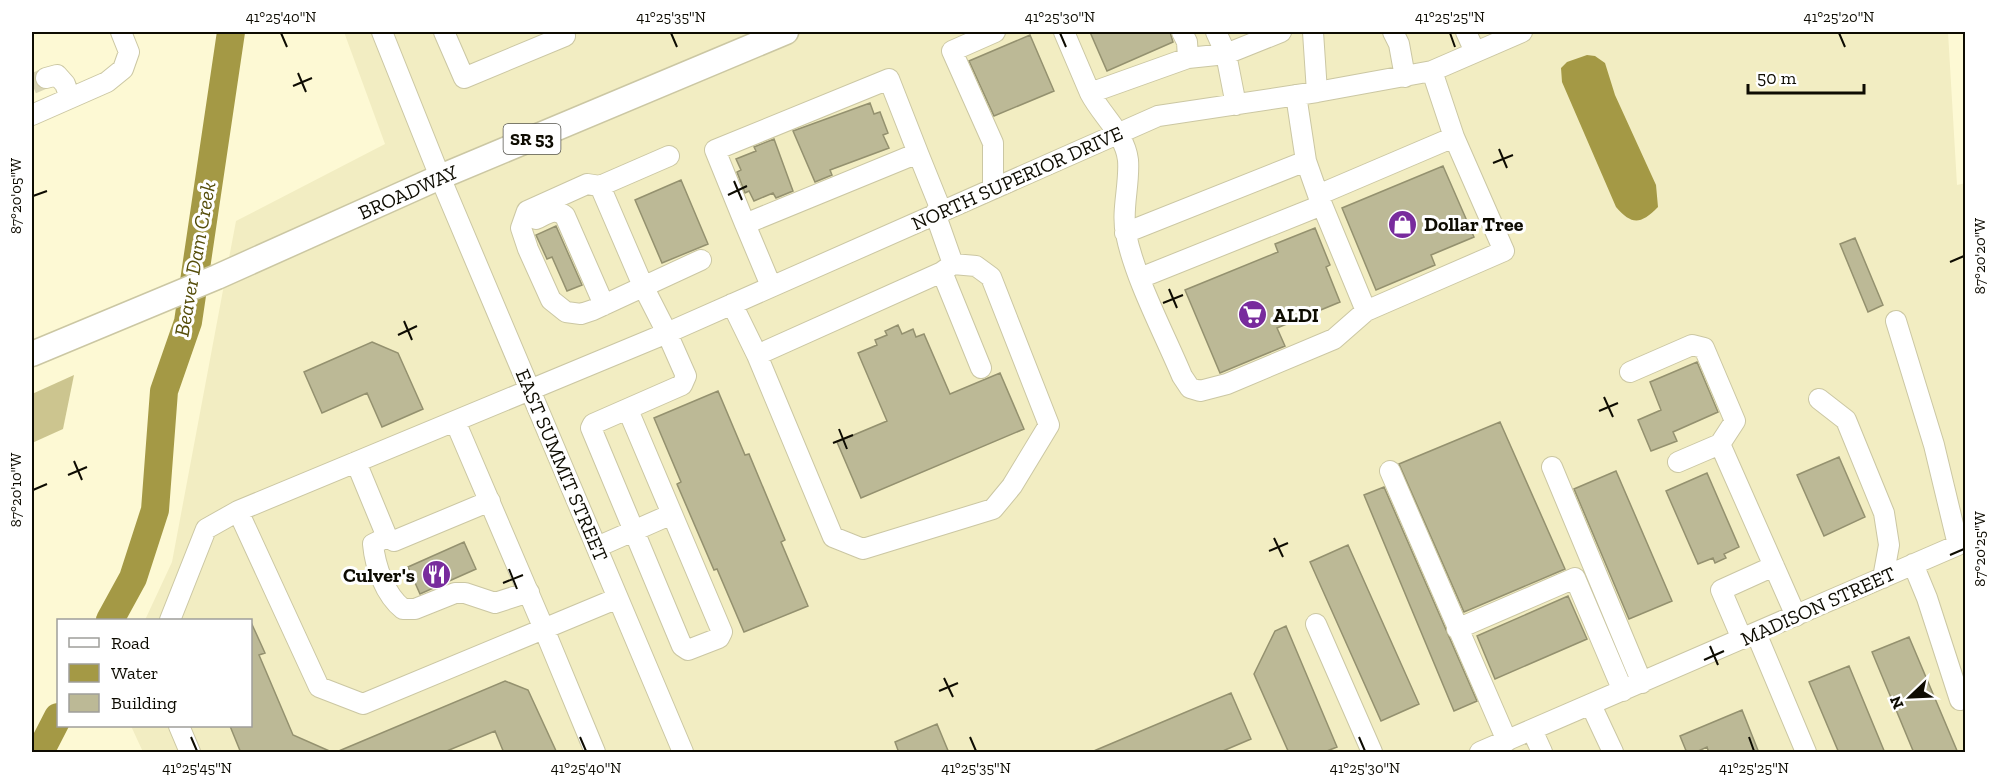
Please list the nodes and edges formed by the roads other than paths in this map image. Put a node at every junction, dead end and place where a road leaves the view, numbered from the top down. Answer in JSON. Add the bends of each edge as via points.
{"nodes":[{"id":1,"x":121,"y":32,"type":"edge"},
{"id":2,"x":382,"y":32,"type":"edge"},
{"id":3,"x":444,"y":32,"type":"edge"},
{"id":4,"x":452,"y":32,"type":"edge"},
{"id":5,"x":786,"y":32,"type":"edge"},
{"id":6,"x":995,"y":32,"type":"edge"},
{"id":7,"x":1064,"y":32,"type":"edge"},
{"id":8,"x":1182,"y":32,"type":"edge"},
{"id":9,"x":1216,"y":32,"type":"edge"},
{"id":10,"x":1281,"y":32,"type":"edge"},
{"id":11,"x":1313,"y":32,"type":"edge"},
{"id":12,"x":1393,"y":32,"type":"edge"},
{"id":13,"x":1466,"y":32,"type":"edge"},
{"id":14,"x":1522,"y":32,"type":"edge"},
{"id":15,"x":568,"y":33,"type":"edge"},
{"id":16,"x":1475,"y":52,"type":"junction"},
{"id":17,"x":1226,"y":54,"type":"junction"},
{"id":18,"x":1188,"y":58,"type":"junction"},
{"id":19,"x":1432,"y":71,"type":"junction"},
{"id":20,"x":467,"y":77,"type":"junction"},
{"id":21,"x":1405,"y":77,"type":"junction"},
{"id":22,"x":46,"y":78,"type":"dead end"},
{"id":23,"x":1317,"y":92,"type":"junction"},
{"id":24,"x":1090,"y":93,"type":"junction"},
{"id":25,"x":1296,"y":95,"type":"junction"},
{"id":26,"x":70,"y":98,"type":"junction"},
{"id":27,"x":1236,"y":105,"type":"junction"},
{"id":28,"x":32,"y":116,"type":"edge"},
{"id":29,"x":1119,"y":133,"type":"junction"},
{"id":30,"x":1454,"y":137,"type":"junction"},
{"id":31,"x":918,"y":153,"type":"junction"},
{"id":32,"x":669,"y":156,"type":"dead end"},
{"id":33,"x":1306,"y":161,"type":"junction"},
{"id":34,"x":440,"y":177,"type":"junction"},
{"id":35,"x":600,"y":186,"type":"junction"},
{"id":36,"x":993,"y":188,"type":"junction"},
{"id":37,"x":568,"y":193,"type":"junction"},
{"id":38,"x":1320,"y":200,"type":"junction"},
{"id":39,"x":938,"y":212,"type":"junction"},
{"id":40,"x":745,"y":224,"type":"junction"},
{"id":41,"x":1125,"y":233,"type":"junction"},
{"id":42,"x":701,"y":260,"type":"dead end"},
{"id":43,"x":948,"y":268,"type":"junction"},
{"id":44,"x":1140,"y":278,"type":"junction"},
{"id":45,"x":544,"y":284,"type":"junction"},
{"id":46,"x":643,"y":286,"type":"junction"},
{"id":47,"x":771,"y":286,"type":"junction"},
{"id":48,"x":609,"y":303,"type":"junction"},
{"id":49,"x":732,"y":304,"type":"junction"},
{"id":50,"x":1366,"y":311,"type":"junction"},
{"id":51,"x":1896,"y":321,"type":"dead end"},
{"id":52,"x":667,"y":333,"type":"junction"},
{"id":53,"x":32,"y":354,"type":"edge"},
{"id":54,"x":757,"y":355,"type":"junction"},
{"id":55,"x":981,"y":368,"type":"dead end"},
{"id":56,"x":1630,"y":372,"type":"dead end"},
{"id":57,"x":530,"y":389,"type":"junction"},
{"id":58,"x":1819,"y":399,"type":"dead end"},
{"id":59,"x":628,"y":410,"type":"junction"},
{"id":60,"x":455,"y":420,"type":"junction"},
{"id":61,"x":1720,"y":444,"type":"junction"},
{"id":62,"x":356,"y":462,"type":"junction"},
{"id":63,"x":1678,"y":462,"type":"dead end"},
{"id":64,"x":1552,"y":467,"type":"dead end"},
{"id":65,"x":1390,"y":471,"type":"dead end"},
{"id":66,"x":490,"y":501,"type":"junction"},
{"id":67,"x":238,"y":511,"type":"junction"},
{"id":68,"x":672,"y":514,"type":"junction"},
{"id":69,"x":634,"y":531,"type":"junction"},
{"id":70,"x":387,"y":537,"type":"junction"},
{"id":71,"x":597,"y":547,"type":"junction"},
{"id":72,"x":1913,"y":564,"type":"junction"},
{"id":73,"x":1774,"y":566,"type":"junction"},
{"id":74,"x":1882,"y":578,"type":"junction"},
{"id":75,"x":529,"y":592,"type":"junction"},
{"id":76,"x":618,"y":598,"type":"junction"},
{"id":77,"x":1796,"y":615,"type":"junction"},
{"id":78,"x":171,"y":619,"type":"edge"},
{"id":79,"x":1316,"y":624,"type":"dead end"},
{"id":80,"x":544,"y":629,"type":"junction"},
{"id":81,"x":1457,"y":629,"type":"junction"},
{"id":82,"x":1749,"y":636,"type":"junction"},
{"id":83,"x":1642,"y":683,"type":"junction"},
{"id":84,"x":1623,"y":691,"type":"junction"},
{"id":85,"x":1960,"y":700,"type":"dead end"},
{"id":86,"x":1591,"y":705,"type":"junction"},
{"id":87,"x":179,"y":727,"type":"edge"},
{"id":88,"x":1532,"y":730,"type":"junction"},
{"id":89,"x":1507,"y":741,"type":"junction"},
{"id":90,"x":190,"y":753,"type":"edge"},
{"id":91,"x":595,"y":753,"type":"edge"},
{"id":92,"x":683,"y":753,"type":"edge"},
{"id":93,"x":1372,"y":753,"type":"edge"},
{"id":94,"x":1480,"y":753,"type":"edge"},
{"id":95,"x":1542,"y":753,"type":"edge"},
{"id":96,"x":1613,"y":753,"type":"edge"},
{"id":97,"x":1806,"y":753,"type":"edge"}],
"edges":[{"from":1,"to":26,"type":"street","via":[[129,52],[123,69],[106,82]]},
{"from":2,"to":34,"type":"street","name":"EAST SUMMIT STREET"},
{"from":3,"to":20,"type":"street"},
{"from":4,"to":20,"type":"street"},
{"from":5,"to":34,"type":"main road","name":"BROADWAY","number":"SR 53"},
{"from":6,"to":36,"type":"street","via":[[952,51],[993,143]]},
{"from":7,"to":24,"type":"street"},
{"from":8,"to":18,"type":"street"},
{"from":9,"to":17,"type":"street"},
{"from":10,"to":17,"type":"street"},
{"from":11,"to":23,"type":"street"},
{"from":12,"to":21,"type":"street"},
{"from":13,"to":16,"type":"street"},
{"from":14,"to":16,"type":"street","name":"NORTH SUPERIOR DRIVE"},
{"from":15,"to":20,"type":"street"},
{"from":16,"to":19,"type":"street","name":"NORTH SUPERIOR DRIVE"},
{"from":17,"to":18,"type":"street"},
{"from":17,"to":27,"type":"street"},
{"from":18,"to":24,"type":"street"},
{"from":19,"to":21,"type":"street","name":"NORTH SUPERIOR DRIVE"},
{"from":19,"to":30,"type":"street"},
{"from":21,"to":23,"type":"street","name":"NORTH SUPERIOR DRIVE"},
{"from":22,"to":26,"type":"street","via":[[57,75]]},
{"from":23,"to":25,"type":"street","name":"NORTH SUPERIOR DRIVE"},
{"from":24,"to":29,"type":"street"},
{"from":25,"to":27,"type":"street","name":"NORTH SUPERIOR DRIVE"},
{"from":25,"to":33,"type":"street"},
{"from":26,"to":28,"type":"street"},
{"from":27,"to":29,"type":"street","name":"NORTH SUPERIOR DRIVE","via":[[1158,117]]},
{"from":29,"to":36,"type":"street","name":"NORTH SUPERIOR DRIVE"},
{"from":29,"to":41,"type":"street","via":[[1128,159]]},
{"from":30,"to":38,"type":"street"},
{"from":30,"to":50,"type":"street","via":[[1504,251]]},
{"from":31,"to":39,"type":"street"},
{"from":31,"to":40,"type":"street"},
{"from":31,"to":40,"type":"street","via":[[890,79],[714,150]]},
{"from":32,"to":35,"type":"street"},
{"from":33,"to":38,"type":"street"},
{"from":33,"to":41,"type":"street"},
{"from":34,"to":53,"type":"main road","name":"BROADWAY","number":"SR 53"},
{"from":34,"to":57,"type":"street","name":"EAST SUMMIT STREET"},
{"from":35,"to":37,"type":"street","via":[[586,184]]},
{"from":35,"to":46,"type":"street"},
{"from":36,"to":39,"type":"street","name":"NORTH SUPERIOR DRIVE"},
{"from":37,"to":45,"type":"street","via":[[527,211],[521,228]]},
{"from":37,"to":48,"type":"street"},
{"from":38,"to":44,"type":"street"},
{"from":38,"to":50,"type":"street"},
{"from":39,"to":43,"type":"street"},
{"from":39,"to":47,"type":"street","name":"NORTH SUPERIOR DRIVE"},
{"from":40,"to":47,"type":"street"},
{"from":41,"to":44,"type":"street"},
{"from":42,"to":46,"type":"street"},
{"from":43,"to":54,"type":"street"},
{"from":43,"to":54,"type":"street","via":[[976,266],[991,277],[1049,425],[1012,486],[993,508],[863,549],[833,537]]},
{"from":43,"to":55,"type":"street"},
{"from":44,"to":50,"type":"street","via":[[1182,376],[1190,388],[1200,391],[1227,384],[1334,339]]},
{"from":45,"to":48,"type":"street","via":[[551,300],[566,312],[581,314]]},
{"from":45,"to":48,"type":"street","via":[[548,271],[531,232],[536,219],[560,211]]},
{"from":46,"to":48,"type":"street"},
{"from":46,"to":52,"type":"street"},
{"from":47,"to":49,"type":"street","name":"NORTH SUPERIOR DRIVE"},
{"from":49,"to":52,"type":"street","name":"NORTH SUPERIOR DRIVE"},
{"from":49,"to":54,"type":"street"},
{"from":51,"to":72,"type":"street","name":"MADISON STREET","via":[[1934,445],[1958,545]]},
{"from":52,"to":57,"type":"street","name":"NORTH SUPERIOR DRIVE"},
{"from":52,"to":59,"type":"street","via":[[686,376],[682,385]]},
{"from":56,"to":61,"type":"street","via":[[1692,345],[1704,348],[1735,421]]},
{"from":57,"to":60,"type":"street","name":"NORTH SUPERIOR DRIVE"},
{"from":57,"to":71,"type":"street","name":"EAST SUMMIT STREET"},
{"from":58,"to":74,"type":"street","via":[[1846,420],[1884,513],[1889,545]]},
{"from":59,"to":68,"type":"street"},
{"from":59,"to":69,"type":"street","via":[[591,428]]},
{"from":60,"to":62,"type":"street","name":"NORTH SUPERIOR DRIVE"},
{"from":60,"to":66,"type":"street"},
{"from":61,"to":63,"type":"street"},
{"from":61,"to":73,"type":"street"},
{"from":62,"to":67,"type":"street","name":"NORTH SUPERIOR DRIVE"},
{"from":62,"to":70,"type":"street"},
{"from":64,"to":83,"type":"street"},
{"from":65,"to":81,"type":"street"},
{"from":66,"to":70,"type":"street","via":[[394,541]]},
{"from":66,"to":75,"type":"street"},
{"from":67,"to":78,"type":"street","name":"NORTH SUPERIOR DRIVE","via":[[206,529]]},
{"from":67,"to":80,"type":"street","via":[[319,687],[363,704]]},
{"from":68,"to":69,"type":"street"},
{"from":68,"to":69,"type":"street","via":[[722,632],[718,638],[688,650],[682,646]]},
{"from":69,"to":71,"type":"street"},
{"from":70,"to":75,"type":"street","via":[[373,544],[375,560],[394,602],[403,609],[415,609],[455,593],[495,603]]},
{"from":71,"to":76,"type":"street","name":"EAST SUMMIT STREET"},
{"from":72,"to":74,"type":"street","name":"MADISON STREET"},
{"from":72,"to":85,"type":"street"},
{"from":73,"to":77,"type":"street"},
{"from":73,"to":82,"type":"street","via":[[1721,590]]},
{"from":74,"to":77,"type":"street","name":"MADISON STREET"},
{"from":75,"to":80,"type":"street"},
{"from":76,"to":80,"type":"street"},
{"from":76,"to":92,"type":"street","name":"EAST SUMMIT STREET"},
{"from":77,"to":82,"type":"street","name":"MADISON STREET"},
{"from":79,"to":93,"type":"street"},
{"from":80,"to":91,"type":"street"},
{"from":81,"to":84,"type":"street","via":[[1575,578]]},
{"from":81,"to":89,"type":"street"},
{"from":82,"to":83,"type":"street","name":"MADISON STREET"},
{"from":82,"to":97,"type":"street"},
{"from":83,"to":84,"type":"street","name":"MADISON STREET"},
{"from":84,"to":86,"type":"street","name":"MADISON STREET"},
{"from":86,"to":88,"type":"street","name":"MADISON STREET"},
{"from":86,"to":96,"type":"street"},
{"from":87,"to":90,"type":"street"},
{"from":88,"to":89,"type":"street","name":"MADISON STREET"},
{"from":88,"to":95,"type":"street"},
{"from":89,"to":94,"type":"street","name":"MADISON STREET"}]}
